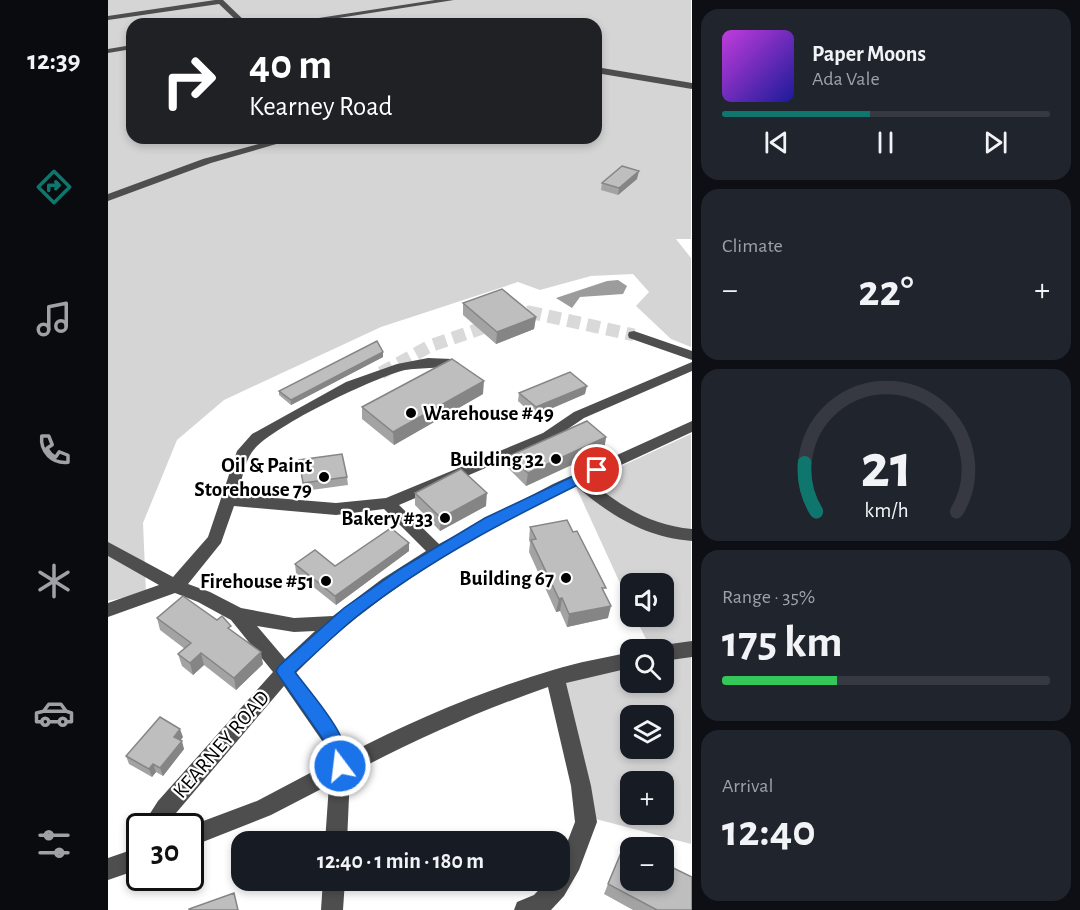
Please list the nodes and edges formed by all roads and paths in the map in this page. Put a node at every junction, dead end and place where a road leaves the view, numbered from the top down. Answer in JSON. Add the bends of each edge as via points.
{"nodes":[{"id":1,"x":450,"y":0,"type":"edge"},
{"id":2,"x":220,"y":1,"type":"edge"},
{"id":3,"x":108,"y":18,"type":"edge"},
{"id":4,"x":238,"y":18,"type":"edge"},
{"id":5,"x":326,"y":18,"type":"edge"},
{"id":6,"x":126,"y":48,"type":"edge"},
{"id":7,"x":108,"y":51,"type":"edge"},
{"id":8,"x":602,"y":71,"type":"edge"},
{"id":9,"x":692,"y":86,"type":"edge"},
{"id":10,"x":271,"y":144,"type":"edge"},
{"id":11,"x":108,"y":198,"type":"edge"},
{"id":12,"x":634,"y":335,"type":"tunnel mouth"},
{"id":13,"x":692,"y":356,"type":"edge"},
{"id":14,"x":452,"y":363,"type":"edge"},
{"id":15,"x":692,"y":366,"type":"edge"},
{"id":16,"x":692,"y":426,"type":"edge"},
{"id":17,"x":578,"y":478,"type":"junction"},
{"id":18,"x":229,"y":500,"type":"junction"},
{"id":19,"x":388,"y":503,"type":"junction"},
{"id":20,"x":692,"y":535,"type":"edge"},
{"id":21,"x":108,"y":548,"type":"edge"},
{"id":22,"x":438,"y":553,"type":"junction"},
{"id":23,"x":175,"y":586,"type":"junction"},
{"id":24,"x":108,"y":610,"type":"edge"},
{"id":25,"x":237,"y":615,"type":"junction"},
{"id":26,"x":338,"y":623,"type":"junction"},
{"id":27,"x":692,"y":649,"type":"edge"},
{"id":28,"x":674,"y":651,"type":"edge"},
{"id":29,"x":620,"y":662,"type":"edge"},
{"id":30,"x":285,"y":671,"type":"junction"},
{"id":31,"x":555,"y":677,"type":"junction"},
{"id":32,"x":340,"y":766,"type":"junction"},
{"id":33,"x":162,"y":813,"type":"edge"},
{"id":34,"x":337,"y":831,"type":"edge"},
{"id":35,"x":204,"y":832,"type":"edge"},
{"id":36,"x":126,"y":861,"type":"edge"},
{"id":37,"x":108,"y":869,"type":"edge"},
{"id":38,"x":333,"y":891,"type":"edge"},
{"id":39,"x":332,"y":910,"type":"edge"},
{"id":40,"x":525,"y":910,"type":"edge"}],
"edges":[{"from":1,"to":5,"type":"street"},
{"from":2,"to":3,"type":"street"},
{"from":2,"to":4,"type":"street"},
{"from":6,"to":7,"type":"street"},
{"from":8,"to":9,"type":"street"},
{"from":10,"to":11,"type":"street","via":[[189,167]]},
{"from":12,"to":13,"type":"street"},
{"from":14,"to":18,"type":"street","via":[[422,362],[381,373],[257,437],[244,451]]},
{"from":15,"to":19,"type":"street","via":[[579,415],[548,436]]},
{"from":16,"to":17,"type":"street","name":"KEARNEY ROAD"},
{"from":17,"to":20,"type":"street","via":[[603,501],[637,523],[652,530]]},
{"from":17,"to":22,"type":"street","name":"KEARNEY ROAD","via":[[490,521]]},
{"from":18,"to":19,"type":"street","via":[[336,509]]},
{"from":18,"to":23,"type":"street","via":[[210,548]]},
{"from":19,"to":22,"type":"street"},
{"from":21,"to":23,"type":"street"},
{"from":22,"to":26,"type":"street","name":"KEARNEY ROAD"},
{"from":23,"to":24,"type":"street"},
{"from":23,"to":25,"type":"street"},
{"from":25,"to":26,"type":"street","via":[[294,625]]},
{"from":25,"to":30,"type":"street"},
{"from":26,"to":30,"type":"street","name":"KEARNEY ROAD"},
{"from":27,"to":28,"type":"street"},
{"from":29,"to":31,"type":"street"},
{"from":30,"to":32,"type":"street","via":[[336,745]]},
{"from":30,"to":33,"type":"street","name":"KEARNEY ROAD"},
{"from":31,"to":32,"type":"street","via":[[493,698]]},
{"from":31,"to":40,"type":"street","via":[[586,822],[556,888],[542,903]]},
{"from":32,"to":34,"type":"street"},
{"from":32,"to":35,"type":"street","via":[[264,808]]},
{"from":36,"to":37,"type":"street"},
{"from":38,"to":39,"type":"street"}]}
